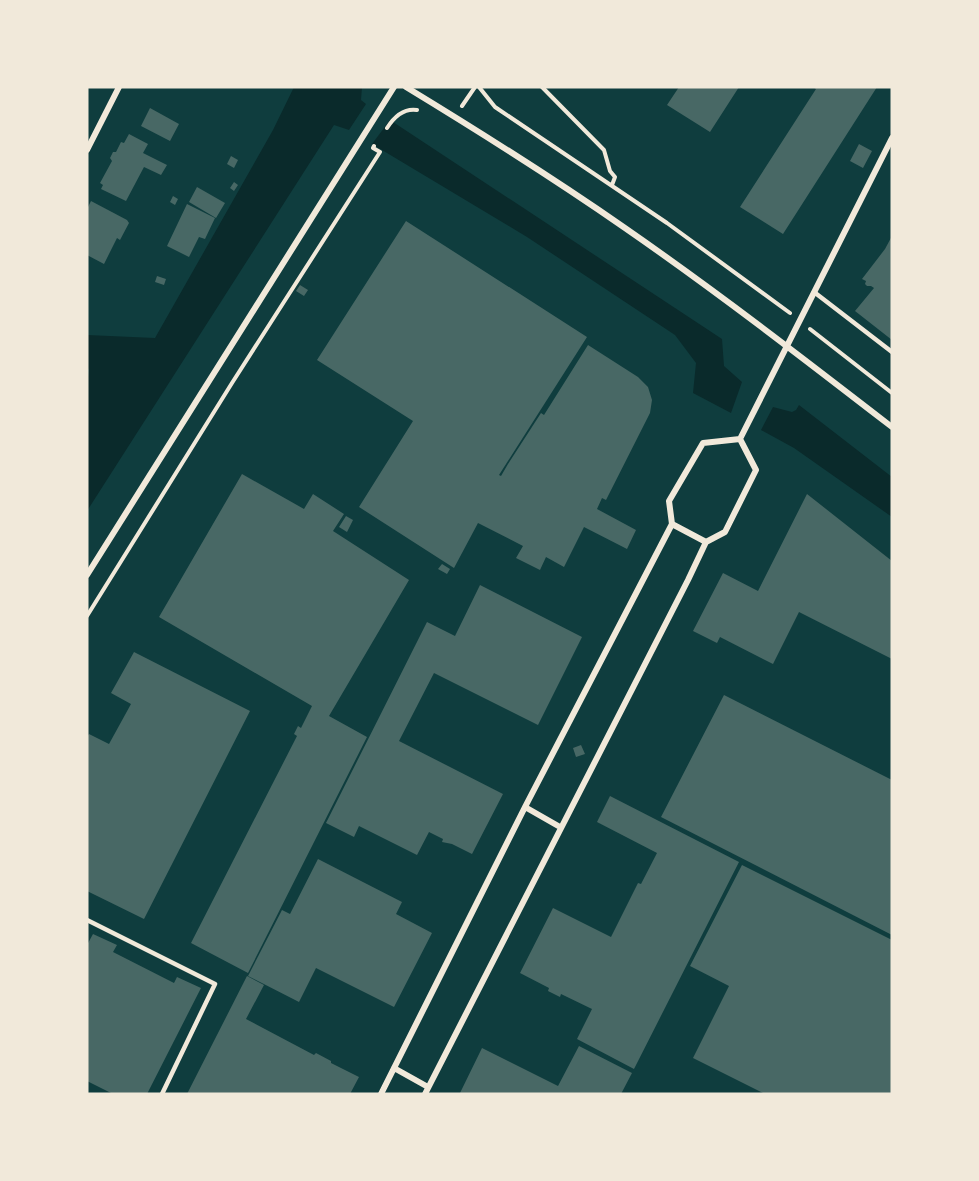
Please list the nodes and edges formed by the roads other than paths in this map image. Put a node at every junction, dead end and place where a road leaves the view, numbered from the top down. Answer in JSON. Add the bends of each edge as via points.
{"nodes":[{"id":1,"x":118,"y":87,"type":"edge"},
{"id":2,"x":394,"y":87,"type":"edge"},
{"id":3,"x":406,"y":87,"type":"edge"},
{"id":4,"x":892,"y":138,"type":"edge"},
{"id":5,"x":87,"y":150,"type":"edge"},
{"id":6,"x":814,"y":292,"type":"junction"},
{"id":7,"x":787,"y":345,"type":"junction"},
{"id":8,"x":892,"y":352,"type":"edge"},
{"id":9,"x":892,"y":426,"type":"edge"},
{"id":10,"x":740,"y":439,"type":"junction"},
{"id":11,"x":672,"y":524,"type":"junction"},
{"id":12,"x":706,"y":542,"type":"junction"},
{"id":13,"x":87,"y":575,"type":"edge"},
{"id":14,"x":525,"y":807,"type":"junction"},
{"id":15,"x":560,"y":827,"type":"junction"},
{"id":16,"x":87,"y":920,"type":"edge"},
{"id":17,"x":394,"y":1068,"type":"junction"},
{"id":18,"x":428,"y":1087,"type":"junction"},
{"id":19,"x":162,"y":1094,"type":"edge"},
{"id":20,"x":381,"y":1094,"type":"edge"},
{"id":21,"x":424,"y":1094,"type":"edge"}],
"edges":[{"from":1,"to":5,"type":"street"},
{"from":2,"to":13,"type":"street"},
{"from":3,"to":7,"type":"street","via":[[625,228]]},
{"from":4,"to":6,"type":"street"},
{"from":6,"to":7,"type":"street"},
{"from":6,"to":8,"type":"lane"},
{"from":7,"to":9,"type":"street"},
{"from":7,"to":10,"type":"street"},
{"from":10,"to":11,"type":"street","via":[[703,443],[669,501]]},
{"from":10,"to":12,"type":"street","via":[[756,470],[725,532]]},
{"from":11,"to":12,"type":"street"},
{"from":11,"to":14,"type":"street"},
{"from":12,"to":15,"type":"street"},
{"from":14,"to":15,"type":"street"},
{"from":14,"to":17,"type":"street"},
{"from":15,"to":18,"type":"street"},
{"from":16,"to":19,"type":"lane","via":[[215,984]]},
{"from":17,"to":18,"type":"street"},
{"from":17,"to":20,"type":"street"},
{"from":18,"to":21,"type":"street"}]}
